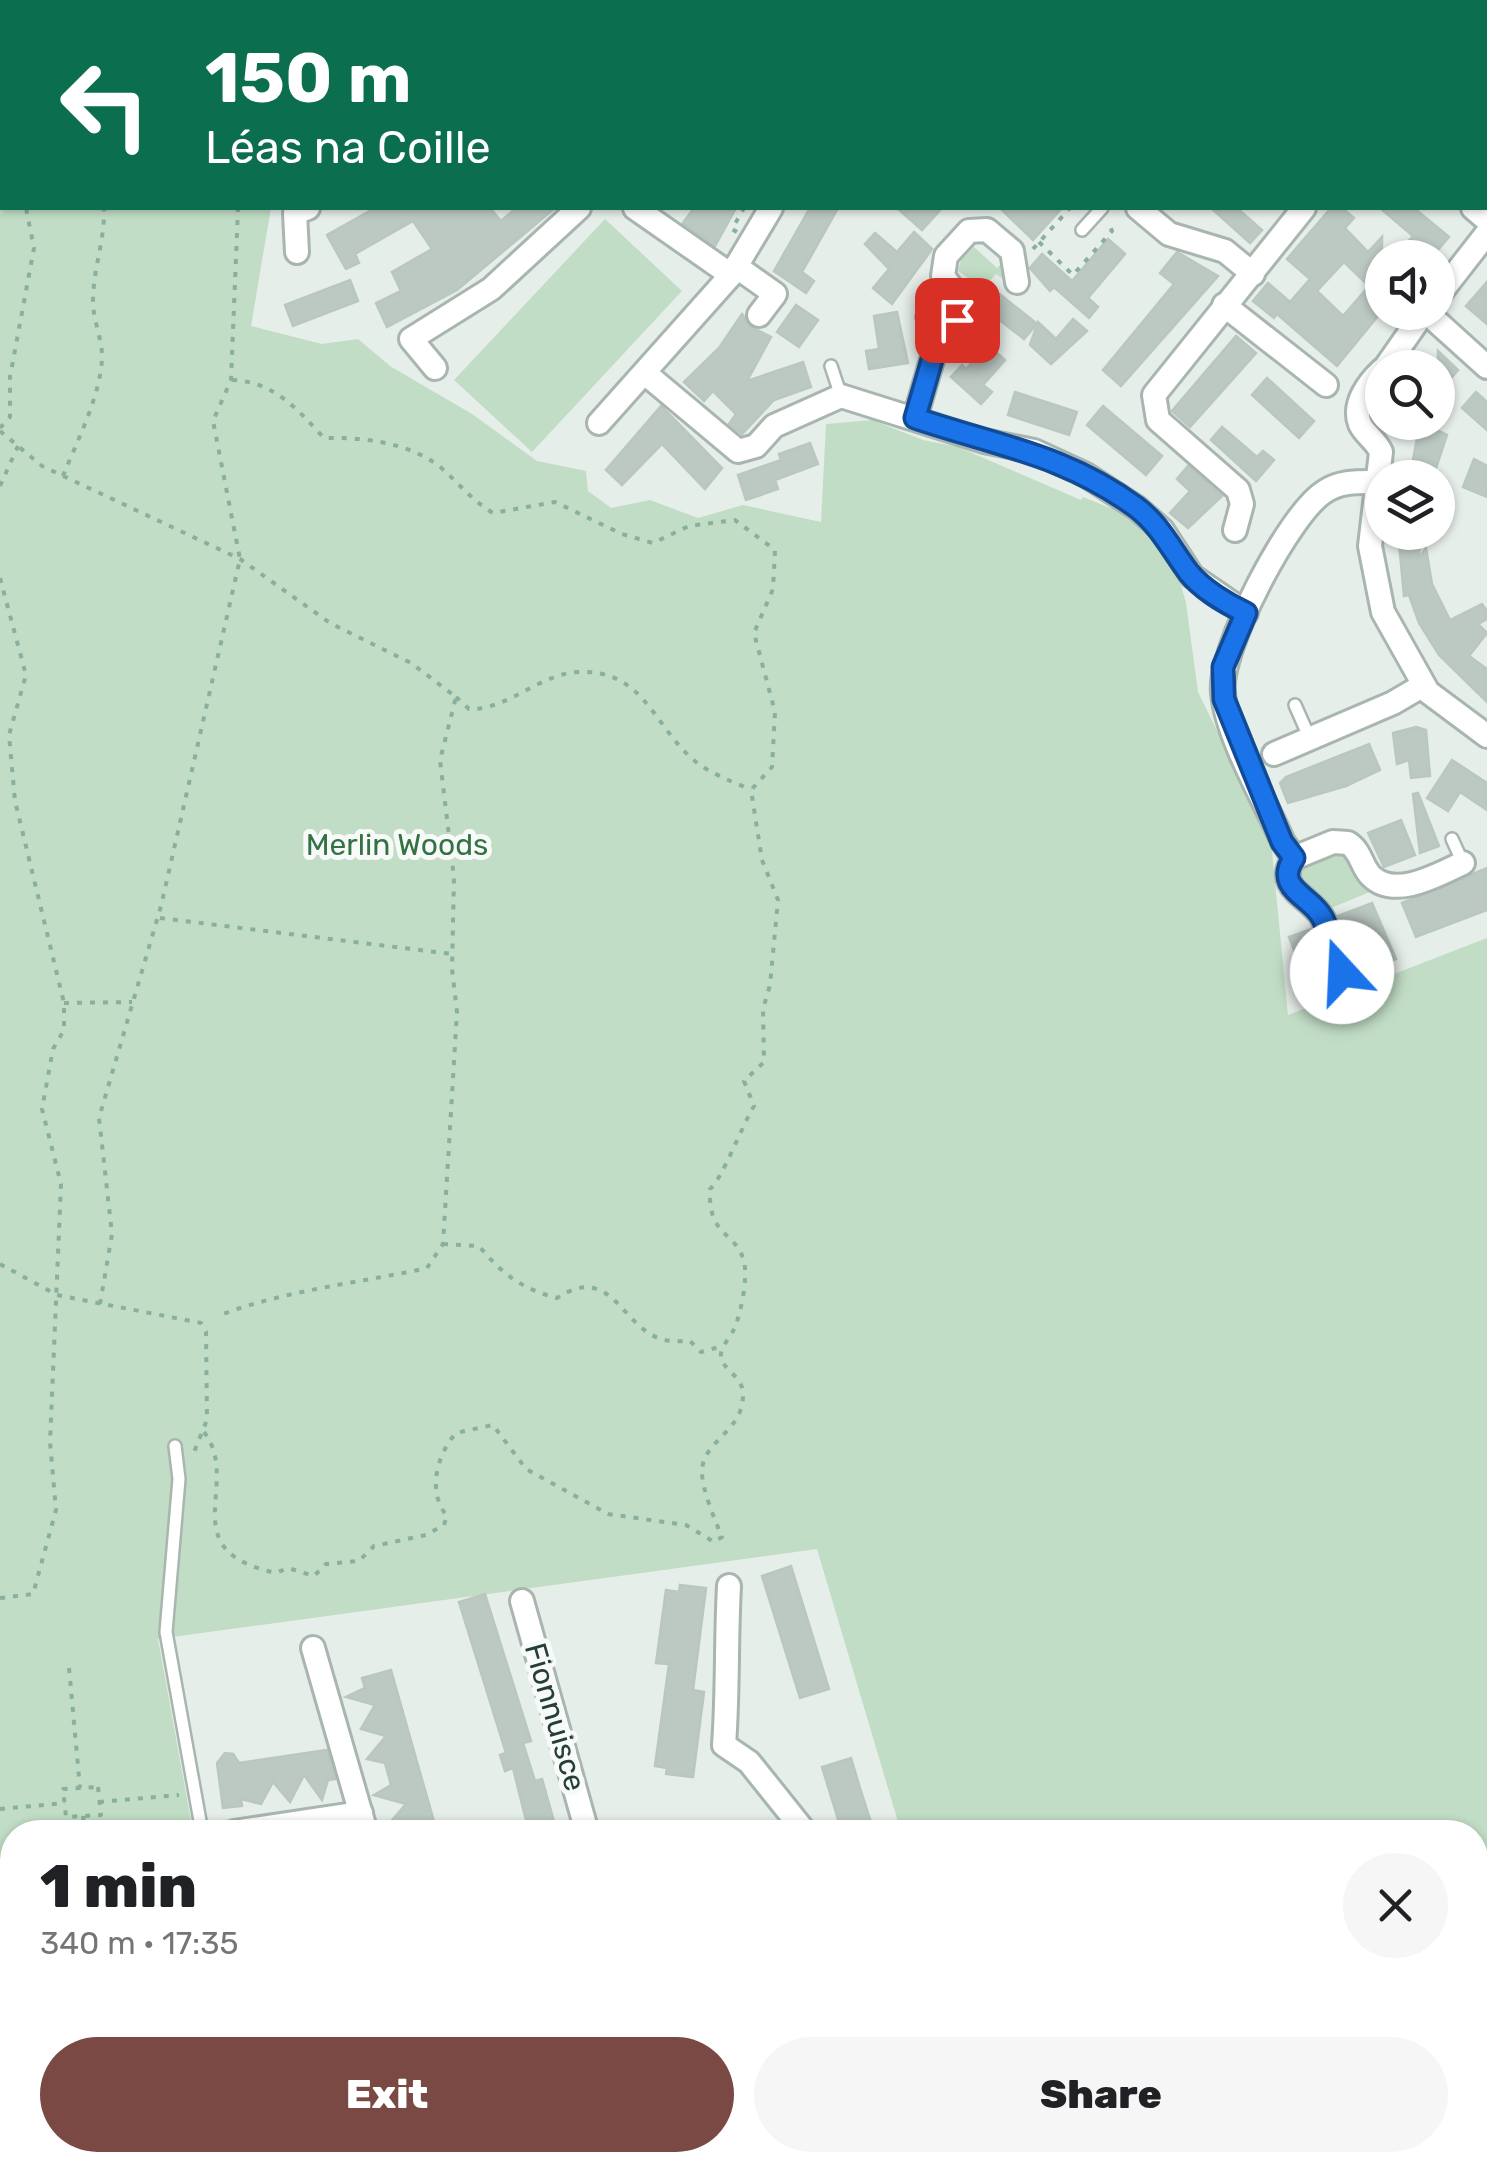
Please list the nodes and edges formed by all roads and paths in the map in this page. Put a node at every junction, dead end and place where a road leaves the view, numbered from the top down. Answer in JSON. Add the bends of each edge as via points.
{"nodes":[{"id":1,"x":26,"y":210,"type":"edge"},
{"id":2,"x":104,"y":210,"type":"edge"},
{"id":3,"x":238,"y":210,"type":"edge"},
{"id":4,"x":303,"y":210,"type":"edge"},
{"id":5,"x":577,"y":210,"type":"edge"},
{"id":6,"x":638,"y":210,"type":"edge"},
{"id":7,"x":771,"y":210,"type":"edge"},
{"id":8,"x":1068,"y":210,"type":"edge"},
{"id":9,"x":1140,"y":210,"type":"edge"},
{"id":10,"x":1302,"y":210,"type":"edge"},
{"id":11,"x":1099,"y":211,"type":"edge"},
{"id":12,"x":1082,"y":230,"type":"dead end"},
{"id":13,"x":1487,"y":233,"type":"edge"},
{"id":14,"x":1039,"y":242,"type":"junction"},
{"id":15,"x":297,"y":252,"type":"dead end"},
{"id":16,"x":734,"y":271,"type":"junction"},
{"id":17,"x":1252,"y":274,"type":"junction"},
{"id":18,"x":1455,"y":274,"type":"edge"},
{"id":19,"x":1016,"y":275,"type":"joint"},
{"id":20,"x":1224,"y":306,"type":"junction"},
{"id":21,"x":759,"y":315,"type":"dead end"},
{"id":22,"x":922,"y":317,"type":"dead end"},
{"id":23,"x":1445,"y":330,"type":"edge"},
{"id":24,"x":943,"y":336,"type":"junction"},
{"id":25,"x":831,"y":366,"type":"dead end"},
{"id":26,"x":1487,"y":367,"type":"edge"},
{"id":27,"x":435,"y":368,"type":"dead end"},
{"id":28,"x":646,"y":374,"type":"junction"},
{"id":29,"x":231,"y":380,"type":"junction"},
{"id":30,"x":1326,"y":385,"type":"dead end"},
{"id":31,"x":1365,"y":392,"type":"edge"},
{"id":32,"x":840,"y":396,"type":"junction"},
{"id":33,"x":915,"y":418,"type":"junction"},
{"id":34,"x":600,"y":422,"type":"dead end"},
{"id":35,"x":0,"y":430,"type":"edge"},
{"id":36,"x":1365,"y":431,"type":"edge"},
{"id":37,"x":18,"y":446,"type":"junction"},
{"id":38,"x":63,"y":476,"type":"junction"},
{"id":39,"x":1365,"y":483,"type":"edge"},
{"id":40,"x":0,"y":486,"type":"edge"},
{"id":41,"x":1235,"y":530,"type":"dead end"},
{"id":42,"x":1372,"y":550,"type":"edge"},
{"id":43,"x":240,"y":559,"type":"junction"},
{"id":44,"x":0,"y":578,"type":"edge"},
{"id":45,"x":1246,"y":613,"type":"junction"},
{"id":46,"x":1422,"y":686,"type":"junction"},
{"id":47,"x":456,"y":697,"type":"junction"},
{"id":48,"x":1295,"y":705,"type":"dead end"},
{"id":49,"x":1487,"y":736,"type":"edge"},
{"id":50,"x":1310,"y":740,"type":"junction"},
{"id":51,"x":1274,"y":754,"type":"dead end"},
{"id":52,"x":751,"y":790,"type":"junction"},
{"id":53,"x":1452,"y":839,"type":"dead end"},
{"id":54,"x":1294,"y":858,"type":"junction"},
{"id":55,"x":1464,"y":863,"type":"joint"},
{"id":56,"x":158,"y":918,"type":"junction"},
{"id":57,"x":452,"y":954,"type":"junction"},
{"id":58,"x":1337,"y":975,"type":"dead end"},
{"id":59,"x":132,"y":1002,"type":"junction"},
{"id":60,"x":64,"y":1003,"type":"junction"},
{"id":61,"x":444,"y":1244,"type":"junction"},
{"id":62,"x":0,"y":1264,"type":"edge"},
{"id":63,"x":57,"y":1295,"type":"junction"},
{"id":64,"x":100,"y":1304,"type":"junction"},
{"id":65,"x":223,"y":1314,"type":"dead end"},
{"id":66,"x":725,"y":1346,"type":"junction"},
{"id":67,"x":204,"y":1432,"type":"junction"},
{"id":68,"x":175,"y":1446,"type":"dead end"},
{"id":69,"x":179,"y":1478,"type":"junction"},
{"id":70,"x":728,"y":1586,"type":"dead end"},
{"id":71,"x":0,"y":1598,"type":"edge"},
{"id":72,"x":522,"y":1601,"type":"dead end"},
{"id":73,"x":313,"y":1648,"type":"dead end"},
{"id":74,"x":69,"y":1668,"type":"dead end"},
{"id":75,"x":80,"y":1788,"type":"junction"},
{"id":76,"x":196,"y":1794,"type":"junction"},
{"id":77,"x":99,"y":1802,"type":"junction"},
{"id":78,"x":65,"y":1803,"type":"junction"},
{"id":79,"x":0,"y":1809,"type":"edge"},
{"id":80,"x":83,"y":1816,"type":"junction"},
{"id":81,"x":84,"y":1820,"type":"edge"},
{"id":82,"x":200,"y":1820,"type":"edge"},
{"id":83,"x":362,"y":1820,"type":"edge"},
{"id":84,"x":584,"y":1820,"type":"edge"},
{"id":85,"x":795,"y":1820,"type":"edge"}],
"edges":[{"from":1,"to":35,"type":"path","via":[[34,248],[10,377],[10,418]]},
{"from":2,"to":38,"type":"path","via":[[92,300],[103,357]]},
{"from":3,"to":29,"type":"path"},
{"from":4,"to":15,"type":"street","via":[[295,213]]},
{"from":5,"to":27,"type":"street","via":[[492,289],[411,339]]},
{"from":6,"to":16,"type":"street"},
{"from":7,"to":16,"type":"street"},
{"from":8,"to":14,"type":"path"},
{"from":9,"to":17,"type":"street","via":[[1170,234],[1225,251]]},
{"from":10,"to":17,"type":"street"},
{"from":11,"to":12,"type":"lane"},
{"from":11,"to":14,"type":"path","via":[[1112,231],[1072,274]]},
{"from":13,"to":18,"type":"street"},
{"from":14,"to":19,"type":"path"},
{"from":16,"to":21,"type":"street","via":[[775,294]]},
{"from":16,"to":28,"type":"street"},
{"from":17,"to":20,"type":"street"},
{"from":19,"to":24,"type":"street","via":[[1012,252],[986,230],[964,234],[942,264],[961,304]]},
{"from":20,"to":30,"type":"street"},
{"from":20,"to":41,"type":"street","via":[[1152,404],[1158,420],[1238,490],[1242,504]]},
{"from":22,"to":24,"type":"lane"},
{"from":23,"to":26,"type":"street"},
{"from":24,"to":33,"type":"street"},
{"from":25,"to":32,"type":"lane"},
{"from":28,"to":32,"type":"street","via":[[738,451]]},
{"from":28,"to":34,"type":"street"},
{"from":29,"to":43,"type":"path","via":[[213,421]]},
{"from":29,"to":52,"type":"path","via":[[255,380],[278,392],[324,438],[361,437],[437,465],[493,513],[555,502],[653,543],[689,526],[735,520],[775,550],[773,589],[754,633],[775,712],[772,766]]},
{"from":31,"to":36,"type":"street","via":[[1359,414]]},
{"from":32,"to":33,"type":"street"},
{"from":33,"to":45,"type":"street","via":[[1034,451],[1086,475],[1138,508],[1162,530],[1192,576]]},
{"from":35,"to":37,"type":"path"},
{"from":37,"to":38,"type":"path"},
{"from":37,"to":40,"type":"path"},
{"from":38,"to":43,"type":"path"},
{"from":39,"to":45,"type":"street","via":[[1333,487],[1306,506]]},
{"from":42,"to":46,"type":"street","via":[[1389,624]]},
{"from":43,"to":47,"type":"path","via":[[330,623],[411,663]]},
{"from":43,"to":56,"type":"path"},
{"from":44,"to":60,"type":"path","via":[[26,675],[9,735],[15,801]]},
{"from":45,"to":54,"type":"street","via":[[1223,667],[1225,707]]},
{"from":46,"to":49,"type":"street"},
{"from":46,"to":50,"type":"street"},
{"from":47,"to":52,"type":"path","via":[[469,709],[484,710],[575,672],[611,674],[636,691],[696,762]]},
{"from":47,"to":57,"type":"path","via":[[440,760],[454,878]]},
{"from":48,"to":50,"type":"lane"},
{"from":50,"to":51,"type":"street"},
{"from":52,"to":66,"type":"path","via":[[762,860],[778,900],[763,1009],[764,1062],[744,1081],[754,1106],[710,1189],[711,1217],[744,1260],[740,1310]]},
{"from":53,"to":55,"type":"lane"},
{"from":54,"to":55,"type":"street","via":[[1348,843],[1369,874],[1391,885]]},
{"from":54,"to":58,"type":"street","via":[[1290,886],[1320,914]]},
{"from":56,"to":57,"type":"path"},
{"from":56,"to":59,"type":"path"},
{"from":57,"to":61,"type":"path","via":[[457,1012]]},
{"from":59,"to":60,"type":"path"},
{"from":59,"to":64,"type":"path","via":[[99,1118],[112,1234]]},
{"from":60,"to":63,"type":"path","via":[[64,1030],[53,1050],[42,1109],[60,1184]]},
{"from":61,"to":65,"type":"path","via":[[427,1268],[274,1296]]},
{"from":61,"to":66,"type":"path","via":[[479,1246],[500,1272],[529,1291],[556,1298],[572,1288],[598,1289],[662,1340],[690,1342],[701,1352]]},
{"from":62,"to":63,"type":"path"},
{"from":63,"to":64,"type":"path"},
{"from":63,"to":71,"type":"path","via":[[50,1442],[56,1510],[33,1594]]},
{"from":64,"to":67,"type":"path","via":[[201,1323]]},
{"from":66,"to":67,"type":"path","via":[[722,1361],[739,1379],[744,1398],[732,1430],[703,1464],[722,1537],[714,1542],[686,1525],[608,1514],[526,1468],[494,1425],[456,1433],[440,1454],[434,1478],[444,1525],[426,1536],[374,1546],[359,1561],[326,1564],[314,1576],[288,1568],[276,1574],[236,1558],[216,1529],[211,1508],[218,1460]]},
{"from":67,"to":69,"type":"path"},
{"from":68,"to":69,"type":"lane"},
{"from":69,"to":76,"type":"lane","via":[[166,1632]]},
{"from":70,"to":85,"type":"street","via":[[724,1745],[749,1762]]},
{"from":72,"to":84,"type":"street","name":"Fionnuisce"},
{"from":73,"to":83,"type":"street"},
{"from":74,"to":75,"type":"path"},
{"from":75,"to":77,"type":"path","via":[[98,1788]]},
{"from":75,"to":78,"type":"path","via":[[63,1789]]},
{"from":76,"to":77,"type":"path"},
{"from":76,"to":82,"type":"lane"},
{"from":77,"to":80,"type":"path","via":[[100,1815]]},
{"from":78,"to":79,"type":"path"},
{"from":78,"to":80,"type":"path","via":[[66,1818]]},
{"from":80,"to":81,"type":"path"}]}
